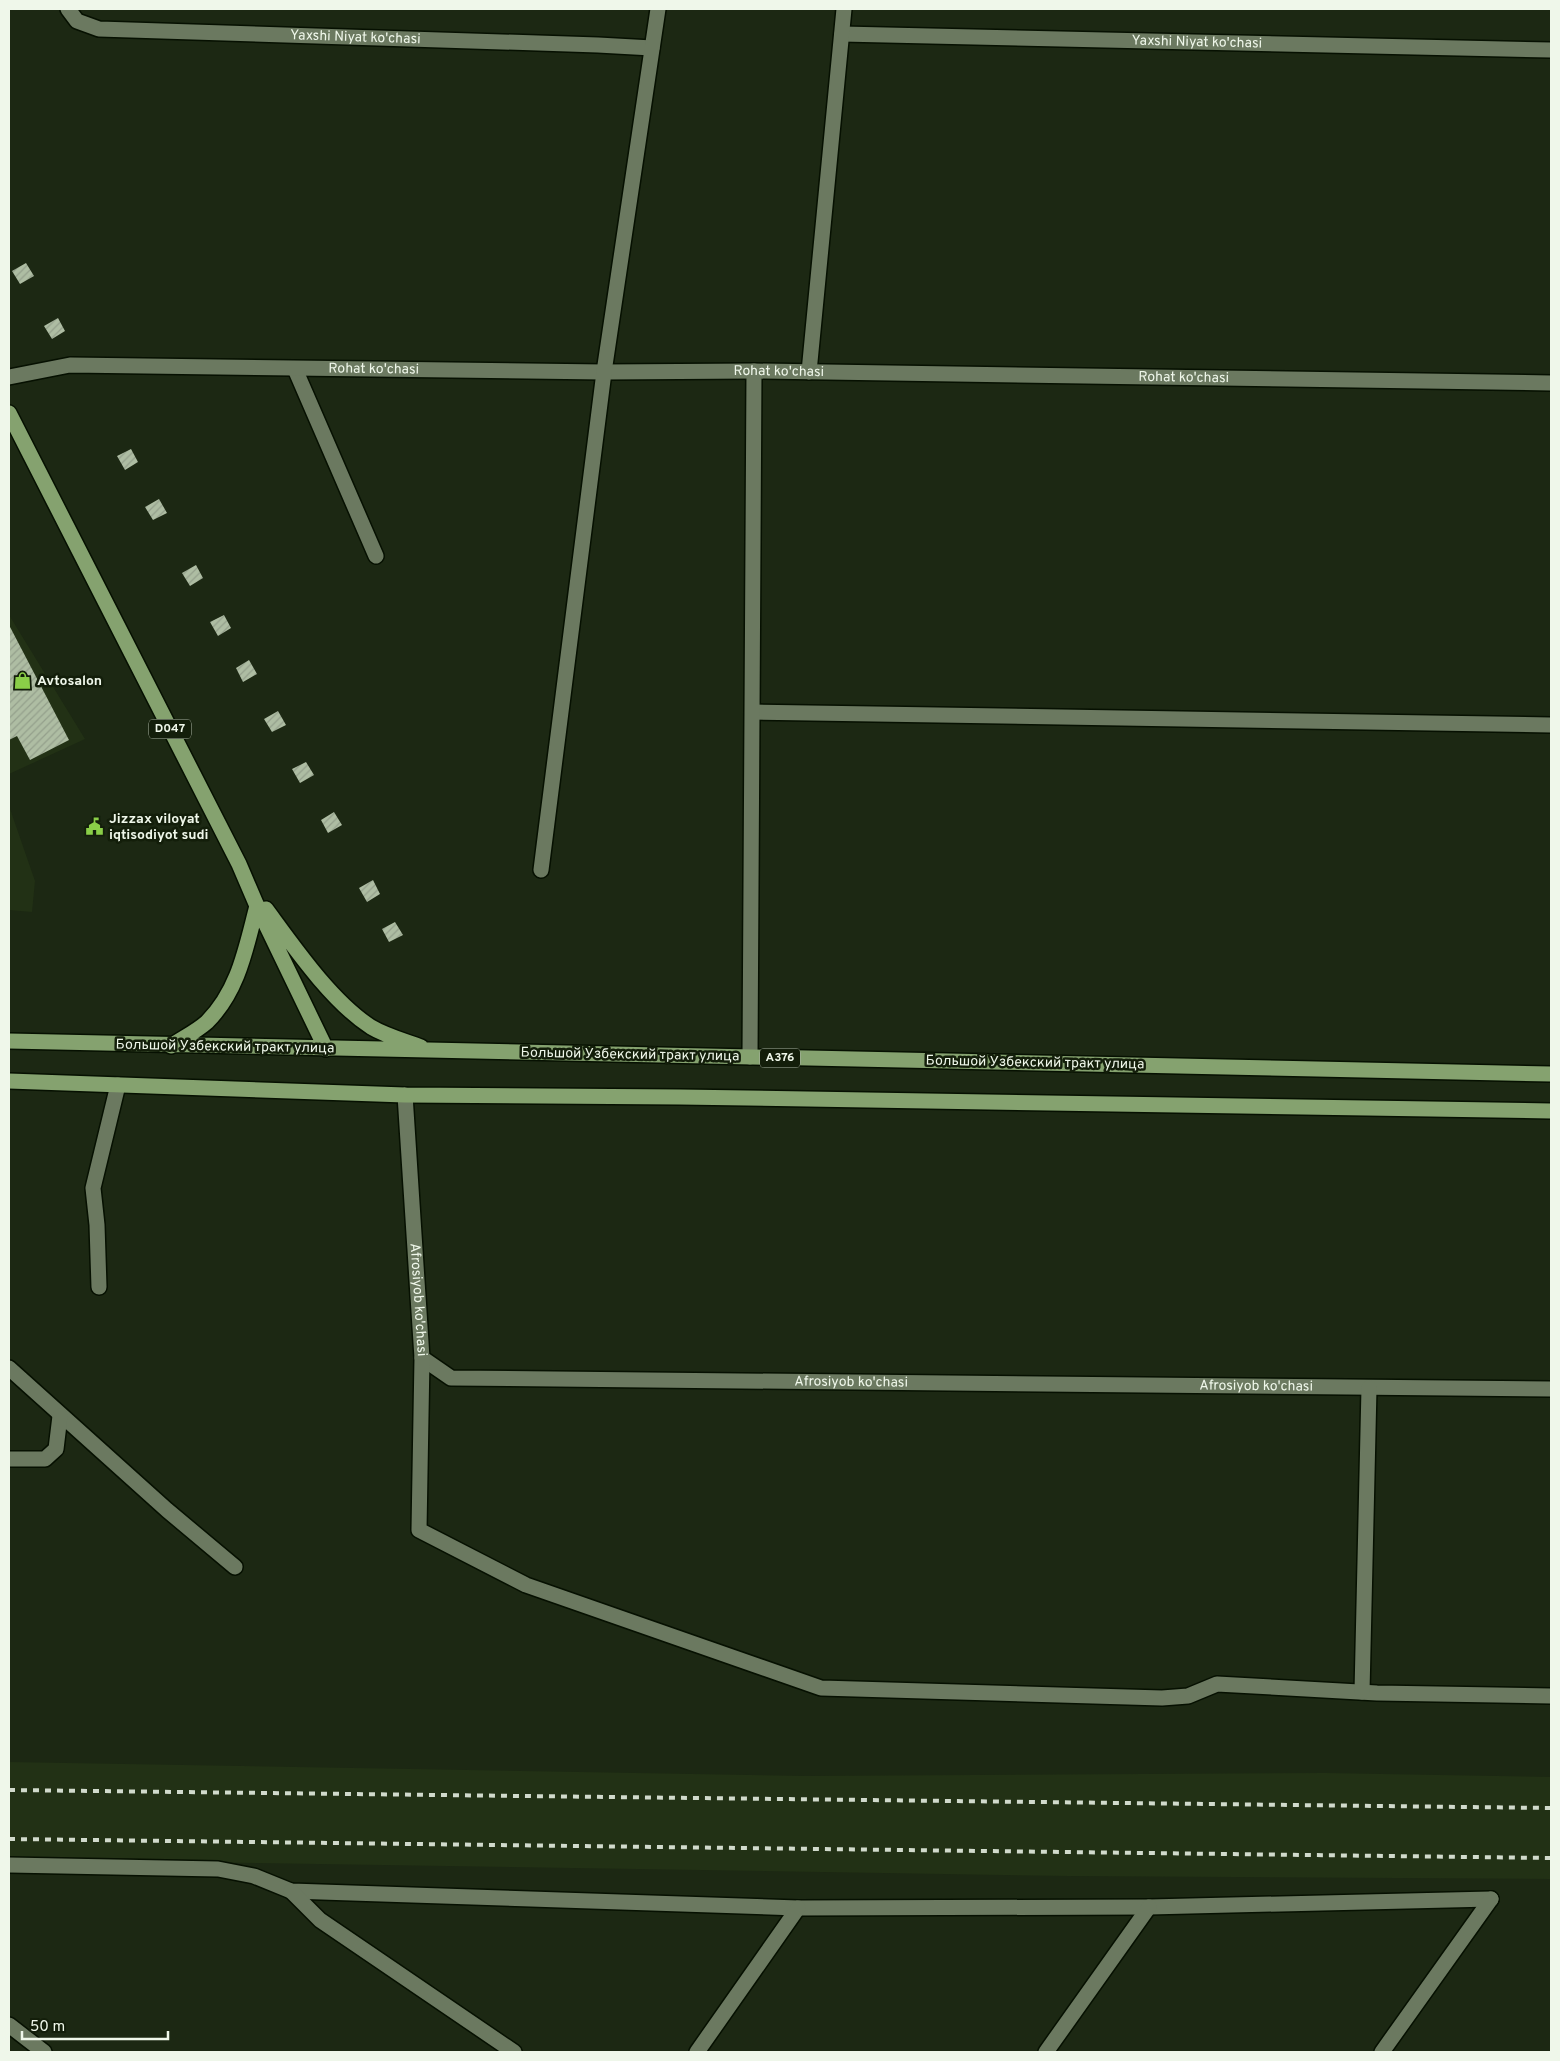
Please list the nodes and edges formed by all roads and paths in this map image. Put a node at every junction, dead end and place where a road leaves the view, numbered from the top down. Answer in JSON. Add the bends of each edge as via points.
{"nodes":[{"id":1,"x":68,"y":9,"type":"edge"},
{"id":2,"x":658,"y":9,"type":"edge"},
{"id":3,"x":844,"y":9,"type":"edge"},
{"id":4,"x":842,"y":34,"type":"junction"},
{"id":5,"x":652,"y":48,"type":"junction"},
{"id":6,"x":1551,"y":50,"type":"edge"},
{"id":7,"x":295,"y":369,"type":"junction"},
{"id":8,"x":754,"y":371,"type":"junction"},
{"id":9,"x":604,"y":372,"type":"junction"},
{"id":10,"x":809,"y":372,"type":"junction"},
{"id":11,"x":9,"y":377,"type":"edge"},
{"id":12,"x":1551,"y":383,"type":"edge"},
{"id":13,"x":9,"y":413,"type":"edge"},
{"id":14,"x":376,"y":556,"type":"dead end"},
{"id":15,"x":752,"y":712,"type":"junction"},
{"id":16,"x":1551,"y":725,"type":"edge"},
{"id":17,"x":540,"y":870,"type":"dead end"},
{"id":18,"x":247,"y":884,"type":"junction"},
{"id":19,"x":257,"y":906,"type":"junction"},
{"id":20,"x":9,"y":1041,"type":"edge"},
{"id":21,"x":171,"y":1046,"type":"junction"},
{"id":22,"x":326,"y":1049,"type":"junction"},
{"id":23,"x":429,"y":1051,"type":"junction"},
{"id":24,"x":750,"y":1057,"type":"junction"},
{"id":25,"x":1551,"y":1074,"type":"edge"},
{"id":26,"x":9,"y":1082,"type":"edge"},
{"id":27,"x":118,"y":1085,"type":"junction"},
{"id":28,"x":405,"y":1095,"type":"junction"},
{"id":29,"x":1551,"y":1111,"type":"edge"},
{"id":30,"x":99,"y":1287,"type":"dead end"},
{"id":31,"x":422,"y":1358,"type":"junction"},
{"id":32,"x":9,"y":1368,"type":"edge"},
{"id":33,"x":1369,"y":1388,"type":"junction"},
{"id":34,"x":1551,"y":1390,"type":"edge"},
{"id":35,"x":60,"y":1416,"type":"junction"},
{"id":36,"x":9,"y":1459,"type":"edge"},
{"id":37,"x":235,"y":1567,"type":"dead end"},
{"id":38,"x":1362,"y":1692,"type":"junction"},
{"id":39,"x":1551,"y":1696,"type":"edge"},
{"id":40,"x":9,"y":1865,"type":"edge"},
{"id":41,"x":291,"y":1891,"type":"junction"},
{"id":42,"x":1149,"y":1907,"type":"junction"},
{"id":43,"x":798,"y":1908,"type":"junction"},
{"id":44,"x":9,"y":2025,"type":"edge"},
{"id":45,"x":44,"y":2052,"type":"edge"},
{"id":46,"x":514,"y":2052,"type":"edge"},
{"id":47,"x":697,"y":2052,"type":"edge"},
{"id":48,"x":1046,"y":2052,"type":"edge"},
{"id":49,"x":1382,"y":2052,"type":"edge"}],
"edges":[{"from":1,"to":5,"type":"street","name":"Yaxshi Niyat ko'chasi","via":[[77,22],[99,29]]},
{"from":2,"to":5,"type":"street"},
{"from":3,"to":4,"type":"street"},
{"from":4,"to":6,"type":"street","name":"Yaxshi Niyat ko'chasi"},
{"from":4,"to":10,"type":"street"},
{"from":5,"to":9,"type":"street"},
{"from":7,"to":9,"type":"street","name":"Rohat ko'chasi"},
{"from":7,"to":11,"type":"street","name":"Rohat ko'chasi","via":[[70,365]]},
{"from":7,"to":14,"type":"street"},
{"from":8,"to":9,"type":"street","name":"Rohat ko'chasi"},
{"from":8,"to":10,"type":"street","name":"Rohat ko'chasi"},
{"from":8,"to":15,"type":"street"},
{"from":9,"to":17,"type":"street"},
{"from":10,"to":12,"type":"street","name":"Rohat ko'chasi"},
{"from":13,"to":18,"type":"main road","number":"D047"},
{"from":15,"to":16,"type":"street"},
{"from":15,"to":24,"type":"street"},
{"from":18,"to":19,"type":"main road","number":"D047"},
{"from":18,"to":23,"type":"main road","number":"D047","via":[[300,955],[339,1000],[371,1027]]},
{"from":19,"to":21,"type":"main road","via":[[242,964],[226,999],[206,1023]]},
{"from":19,"to":22,"type":"main road","number":"D047"},
{"from":20,"to":21,"type":"main road","name":"Большой Узбекский тракт улица","number":"A376"},
{"from":21,"to":22,"type":"main road","name":"Большой Узбекский тракт улица","number":"A376"},
{"from":22,"to":23,"type":"main road","name":"Большой Узбекский тракт улица","number":"A376"},
{"from":23,"to":24,"type":"main road","name":"Большой Узбекский тракт улица","number":"A376"},
{"from":24,"to":25,"type":"main road","name":"Большой Узбекский тракт улица","number":"A376"},
{"from":26,"to":27,"type":"main road"},
{"from":27,"to":28,"type":"main road"},
{"from":27,"to":30,"type":"street","via":[[93,1188]]},
{"from":28,"to":29,"type":"main road"},
{"from":28,"to":31,"type":"street","name":"Afrosiyob ko'chasi"},
{"from":31,"to":33,"type":"street","name":"Afrosiyob ko'chasi","via":[[451,1378]]},
{"from":31,"to":38,"type":"street","via":[[419,1530],[526,1585],[821,1688],[1162,1698],[1188,1696],[1217,1684]]},
{"from":32,"to":35,"type":"street"},
{"from":33,"to":34,"type":"street","name":"Afrosiyob ko'chasi"},
{"from":33,"to":38,"type":"street"},
{"from":35,"to":36,"type":"street","via":[[56,1449],[45,1459]]},
{"from":35,"to":37,"type":"street"},
{"from":38,"to":39,"type":"street"},
{"from":40,"to":41,"type":"street","via":[[218,1869],[254,1876]]},
{"from":41,"to":43,"type":"street"},
{"from":41,"to":46,"type":"street","via":[[320,1920]]},
{"from":42,"to":43,"type":"street"},
{"from":42,"to":48,"type":"street"},
{"from":42,"to":49,"type":"street","via":[[1490,1899]]},
{"from":43,"to":47,"type":"street"},
{"from":44,"to":45,"type":"street"}]}
